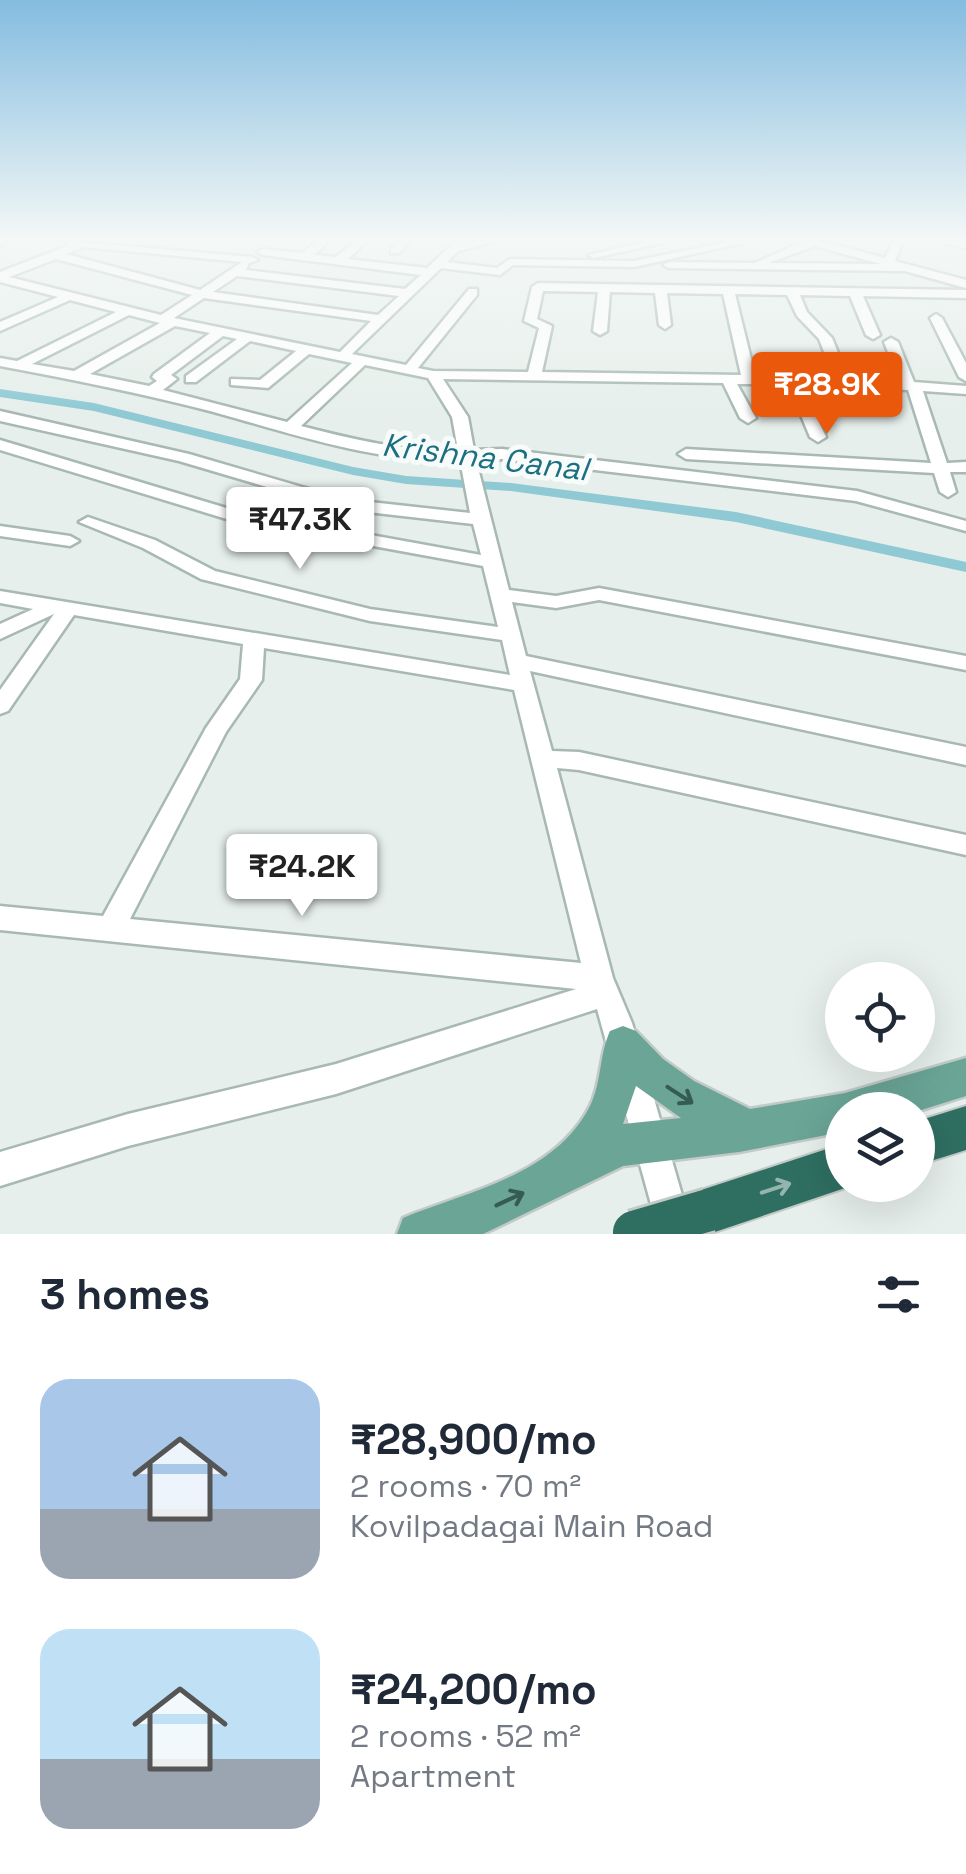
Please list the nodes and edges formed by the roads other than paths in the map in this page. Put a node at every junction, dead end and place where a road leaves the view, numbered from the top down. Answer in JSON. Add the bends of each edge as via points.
{"nodes":[{"id":1,"x":62,"y":299,"type":"edge"},
{"id":2,"x":78,"y":299,"type":"edge"},
{"id":3,"x":196,"y":299,"type":"edge"},
{"id":4,"x":235,"y":299,"type":"edge"},
{"id":5,"x":401,"y":299,"type":"edge"},
{"id":6,"x":468,"y":299,"type":"edge"},
{"id":7,"x":535,"y":299,"type":"edge"},
{"id":8,"x":603,"y":299,"type":"edge"},
{"id":9,"x":662,"y":299,"type":"edge"},
{"id":10,"x":730,"y":299,"type":"edge"},
{"id":11,"x":795,"y":299,"type":"edge"},
{"id":12,"x":859,"y":299,"type":"edge"},
{"id":13,"x":127,"y":311,"type":"junction"},
{"id":14,"x":936,"y":318,"type":"dead end"},
{"id":15,"x":381,"y":319,"type":"junction"},
{"id":16,"x":168,"y":321,"type":"junction"},
{"id":17,"x":666,"y":326,"type":"dead end"},
{"id":18,"x":0,"y":327,"type":"edge"},
{"id":19,"x":600,"y":331,"type":"dead end"},
{"id":20,"x":220,"y":332,"type":"junction"},
{"id":21,"x":873,"y":335,"type":"dead end"},
{"id":22,"x":246,"y":338,"type":"junction"},
{"id":23,"x":891,"y":342,"type":"dead end"},
{"id":24,"x":301,"y":349,"type":"junction"},
{"id":25,"x":337,"y":356,"type":"junction"},
{"id":26,"x":362,"y":361,"type":"junction"},
{"id":27,"x":8,"y":364,"type":"edge"},
{"id":28,"x":409,"y":370,"type":"junction"},
{"id":29,"x":433,"y":375,"type":"junction"},
{"id":30,"x":74,"y":377,"type":"junction"},
{"id":31,"x":966,"y":377,"type":"edge"},
{"id":32,"x":534,"y":378,"type":"junction"},
{"id":33,"x":191,"y":379,"type":"dead end"},
{"id":34,"x":728,"y":380,"type":"junction"},
{"id":35,"x":749,"y":380,"type":"junction"},
{"id":36,"x":793,"y":380,"type":"junction"},
{"id":37,"x":843,"y":381,"type":"junction"},
{"id":38,"x":236,"y":382,"type":"dead end"},
{"id":39,"x":262,"y":385,"type":"junction"},
{"id":40,"x":911,"y":386,"type":"junction"},
{"id":41,"x":966,"y":390,"type":"edge"},
{"id":42,"x":151,"y":391,"type":"junction"},
{"id":43,"x":230,"y":411,"type":"junction"},
{"id":44,"x":0,"y":416,"type":"edge"},
{"id":45,"x":748,"y":418,"type":"dead end"},
{"id":46,"x":290,"y":427,"type":"junction"},
{"id":47,"x":818,"y":437,"type":"dead end"},
{"id":48,"x":0,"y":445,"type":"edge"},
{"id":49,"x":686,"y":454,"type":"dead end"},
{"id":50,"x":469,"y":460,"type":"junction"},
{"id":51,"x":943,"y":466,"type":"junction"},
{"id":52,"x":966,"y":467,"type":"edge"},
{"id":53,"x":948,"y":492,"type":"dead end"},
{"id":54,"x":477,"y":508,"type":"junction"},
{"id":55,"x":88,"y":522,"type":"dead end"},
{"id":56,"x":966,"y":526,"type":"edge"},
{"id":57,"x":0,"y":531,"type":"edge"},
{"id":58,"x":70,"y":541,"type":"dead end"},
{"id":59,"x":492,"y":562,"type":"junction"},
{"id":60,"x":500,"y":596,"type":"junction"},
{"id":61,"x":0,"y":597,"type":"edge"},
{"id":62,"x":62,"y":608,"type":"junction"},
{"id":63,"x":0,"y":632,"type":"edge"},
{"id":64,"x":510,"y":635,"type":"junction"},
{"id":65,"x":254,"y":640,"type":"junction"},
{"id":66,"x":966,"y":663,"type":"edge"},
{"id":67,"x":520,"y":673,"type":"junction"},
{"id":68,"x":0,"y":706,"type":"edge"},
{"id":69,"x":966,"y":756,"type":"edge"},
{"id":70,"x":542,"y":758,"type":"junction"},
{"id":71,"x":966,"y":845,"type":"edge"},
{"id":72,"x":0,"y":918,"type":"edge"},
{"id":73,"x":111,"y":928,"type":"junction"},
{"id":74,"x":602,"y":986,"type":"junction"},
{"id":75,"x":623,"y":1044,"type":"junction"},
{"id":76,"x":966,"y":1077,"type":"edge"},
{"id":77,"x":914,"y":1092,"type":"edge"},
{"id":78,"x":825,"y":1115,"type":"edge"},
{"id":79,"x":966,"y":1128,"type":"edge"},
{"id":80,"x":748,"y":1129,"type":"junction"},
{"id":81,"x":935,"y":1138,"type":"edge"},
{"id":82,"x":650,"y":1140,"type":"junction"},
{"id":83,"x":568,"y":1168,"type":"junction"},
{"id":84,"x":0,"y":1169,"type":"edge"},
{"id":85,"x":825,"y":1173,"type":"edge"},
{"id":86,"x":662,"y":1227,"type":"edge"},
{"id":87,"x":419,"y":1234,"type":"edge"}],
"edges":[{"from":1,"to":18,"type":"street"},
{"from":2,"to":13,"type":"street"},
{"from":3,"to":16,"type":"street"},
{"from":4,"to":15,"type":"street"},
{"from":5,"to":15,"type":"street"},
{"from":6,"to":28,"type":"street"},
{"from":7,"to":32,"type":"street","via":[[530,320],[546,326]]},
{"from":8,"to":19,"type":"street"},
{"from":9,"to":17,"type":"street"},
{"from":10,"to":35,"type":"street"},
{"from":11,"to":37,"type":"street","via":[[825,338]]},
{"from":12,"to":21,"type":"street"},
{"from":13,"to":16,"type":"street"},
{"from":13,"to":27,"type":"street"},
{"from":14,"to":31,"type":"street"},
{"from":15,"to":25,"type":"street"},
{"from":16,"to":20,"type":"street"},
{"from":16,"to":30,"type":"street"},
{"from":20,"to":22,"type":"street"},
{"from":20,"to":42,"type":"street","via":[[159,377],[170,378]]},
{"from":22,"to":24,"type":"street"},
{"from":22,"to":33,"type":"street"},
{"from":23,"to":40,"type":"street"},
{"from":24,"to":25,"type":"street"},
{"from":24,"to":39,"type":"street"},
{"from":25,"to":26,"type":"street"},
{"from":26,"to":28,"type":"street"},
{"from":26,"to":46,"type":"street"},
{"from":27,"to":30,"type":"street"},
{"from":28,"to":29,"type":"street"},
{"from":29,"to":32,"type":"street"},
{"from":29,"to":50,"type":"street","via":[[460,417]]},
{"from":30,"to":42,"type":"street"},
{"from":32,"to":34,"type":"street"},
{"from":34,"to":35,"type":"street"},
{"from":34,"to":45,"type":"street"},
{"from":35,"to":36,"type":"street"},
{"from":36,"to":37,"type":"street"},
{"from":36,"to":47,"type":"street"},
{"from":37,"to":40,"type":"street"},
{"from":38,"to":39,"type":"street"},
{"from":39,"to":43,"type":"street"},
{"from":40,"to":41,"type":"street"},
{"from":40,"to":51,"type":"street"},
{"from":42,"to":43,"type":"street"},
{"from":43,"to":46,"type":"street"},
{"from":44,"to":54,"type":"street","via":[[183,457],[341,504]]},
{"from":46,"to":50,"type":"street"},
{"from":48,"to":59,"type":"street","via":[[230,515]]},
{"from":49,"to":51,"type":"street"},
{"from":50,"to":54,"type":"street"},
{"from":50,"to":56,"type":"street","via":[[502,454],[857,496]]},
{"from":51,"to":52,"type":"street"},
{"from":51,"to":53,"type":"street"},
{"from":54,"to":59,"type":"street"},
{"from":55,"to":64,"type":"street","via":[[208,575],[370,615]]},
{"from":57,"to":58,"type":"street"},
{"from":59,"to":60,"type":"street"},
{"from":60,"to":64,"type":"street"},
{"from":60,"to":66,"type":"street","via":[[556,602],[599,594]]},
{"from":61,"to":62,"type":"street"},
{"from":62,"to":63,"type":"street"},
{"from":62,"to":65,"type":"street"},
{"from":62,"to":68,"type":"street"},
{"from":64,"to":67,"type":"street"},
{"from":65,"to":67,"type":"street"},
{"from":65,"to":73,"type":"street","via":[[251,680],[217,728]]},
{"from":67,"to":69,"type":"street"},
{"from":67,"to":70,"type":"street"},
{"from":70,"to":71,"type":"street","via":[[578,760]]},
{"from":70,"to":74,"type":"street"},
{"from":72,"to":73,"type":"street"},
{"from":73,"to":74,"type":"street"},
{"from":74,"to":75,"type":"street"},
{"from":74,"to":84,"type":"street","via":[[336,1080]]},
{"from":75,"to":80,"type":"main road","one_way":true,"via":[[678,1095]]},
{"from":75,"to":82,"type":"street"},
{"from":75,"to":83,"type":"main road","via":[[611,1111]]},
{"from":76,"to":77,"type":"main road"},
{"from":78,"to":80,"type":"main road"},
{"from":79,"to":81,"type":"highway"},
{"from":80,"to":82,"type":"main road"},
{"from":82,"to":83,"type":"main road"},
{"from":82,"to":86,"type":"street"},
{"from":87,"to":83,"type":"main road","one_way":true,"via":[[465,1220]]},
{"from":86,"to":85,"type":"highway","one_way":true}]}
